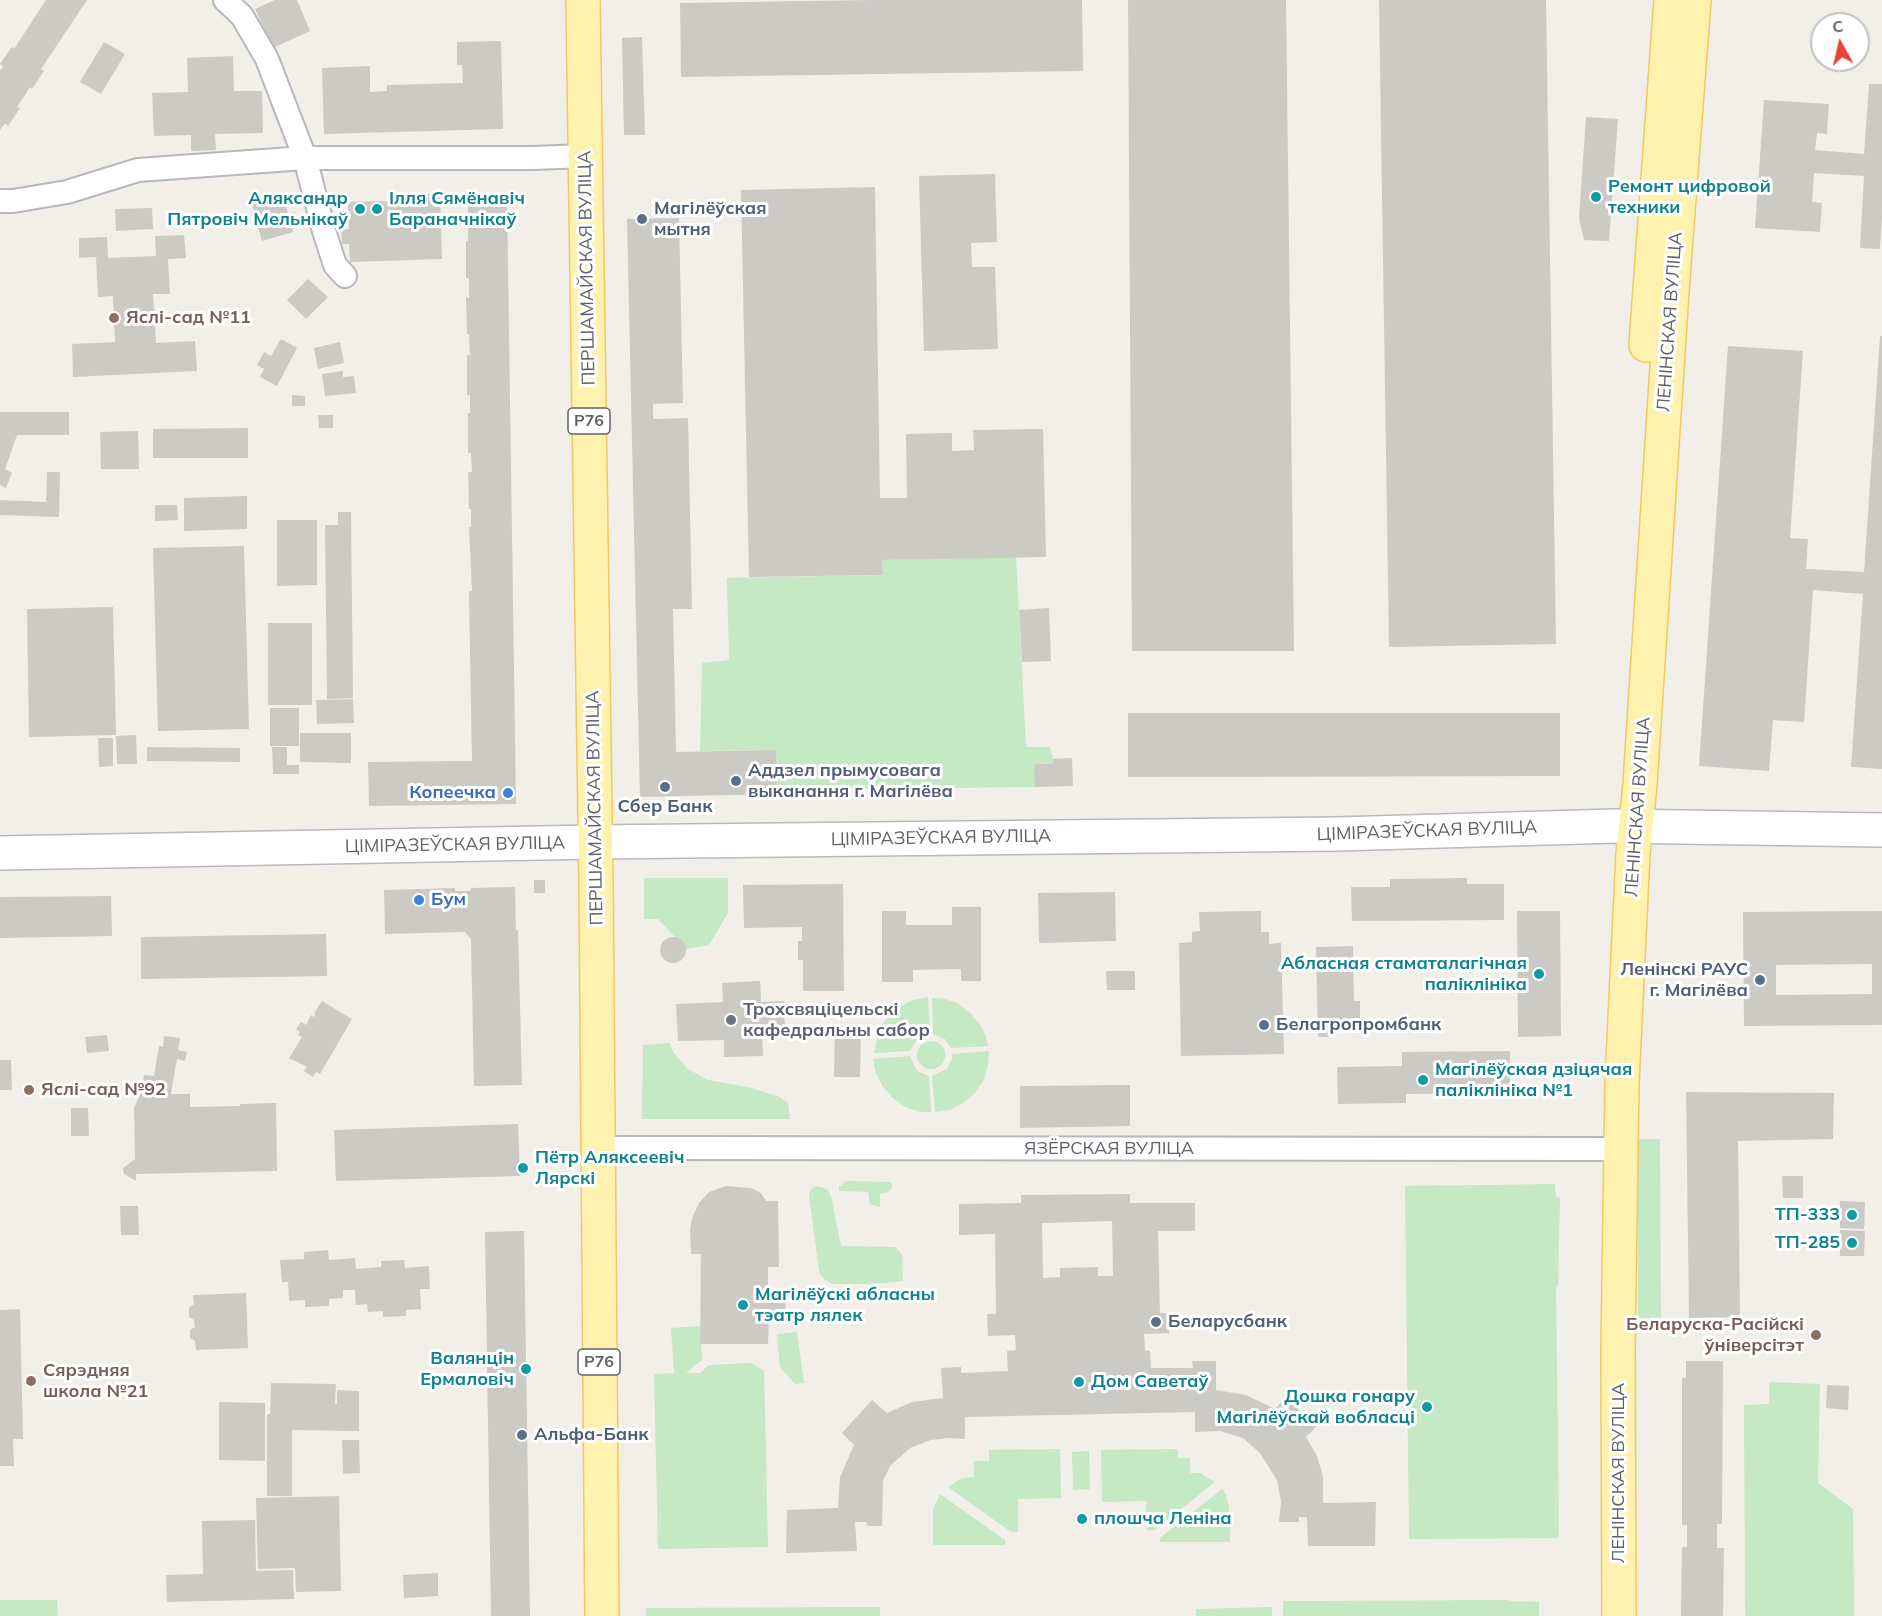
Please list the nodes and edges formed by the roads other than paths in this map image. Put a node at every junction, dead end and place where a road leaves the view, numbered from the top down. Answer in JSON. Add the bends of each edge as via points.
{"nodes":[{"id":1,"x":225,"y":0,"type":"edge"},
{"id":2,"x":583,"y":0,"type":"edge"},
{"id":3,"x":1671,"y":0,"type":"edge"},
{"id":4,"x":1694,"y":0,"type":"edge"},
{"id":5,"x":585,"y":156,"type":"junction"},
{"id":6,"x":305,"y":158,"type":"junction"},
{"id":7,"x":0,"y":201,"type":"edge"},
{"id":8,"x":345,"y":276,"type":"dead end"},
{"id":9,"x":1625,"y":826,"type":"junction"},
{"id":10,"x":1882,"y":830,"type":"edge"},
{"id":11,"x":595,"y":842,"type":"junction"},
{"id":12,"x":0,"y":853,"type":"edge"},
{"id":13,"x":597,"y":1148,"type":"junction"},
{"id":14,"x":1611,"y":1149,"type":"junction"},
{"id":15,"x":602,"y":1616,"type":"edge"},
{"id":16,"x":1595,"y":1616,"type":"edge"},
{"id":17,"x":1618,"y":1616,"type":"edge"}],
"edges":[{"from":1,"to":6,"type":"street","via":[[242,16],[267,59]]},
{"from":2,"to":5,"type":"main road","name":"ПЕРШАМАЙСКАЯ ВУЛІЦА","number":"Р76"},
{"from":3,"to":9,"type":"main road","name":"ЛЕНІНСКАЯ ВУЛІЦА","via":[[1650,265],[1620,773]]},
{"from":4,"to":9,"type":"main road","name":"ЛЕНІНСКАЯ ВУЛІЦА","via":[[1640,785]]},
{"from":5,"to":6,"type":"street"},
{"from":5,"to":11,"type":"main road","name":"ПЕРШАМАЙСКАЯ ВУЛІЦА","number":"Р76"},
{"from":6,"to":7,"type":"street","via":[[138,170],[67,192]]},
{"from":6,"to":8,"type":"street","via":[[335,265]]},
{"from":9,"to":10,"type":"main road","name":"ЦІМІРАЗЕЎСКАЯ ВУЛІЦА"},
{"from":9,"to":11,"type":"main road","name":"ЦІМІРАЗЕЎСКАЯ ВУЛІЦА","via":[[1337,834]]},
{"from":9,"to":14,"type":"main road","name":"ЛЕНІНСКАЯ ВУЛІЦА","via":[[1622,1082]]},
{"from":11,"to":12,"type":"main road","name":"ЦІМІРАЗЕЎСКАЯ ВУЛІЦА"},
{"from":11,"to":13,"type":"main road","name":"ПЕРШАМАЙСКАЯ ВУЛІЦА","number":"Р76"},
{"from":13,"to":14,"type":"street","name":"ЯЗЁРСКАЯ ВУЛІЦА"},
{"from":13,"to":15,"type":"main road","name":"ПЕРШАМАЙСКАЯ ВУЛІЦА","number":"Р76"},
{"from":14,"to":16,"type":"main road","name":"ЛЕНІНСКАЯ ВУЛІЦА"},
{"from":14,"to":17,"type":"main road","name":"ЛЕНІНСКАЯ ВУЛІЦА","via":[[1618,1349]]}]}
